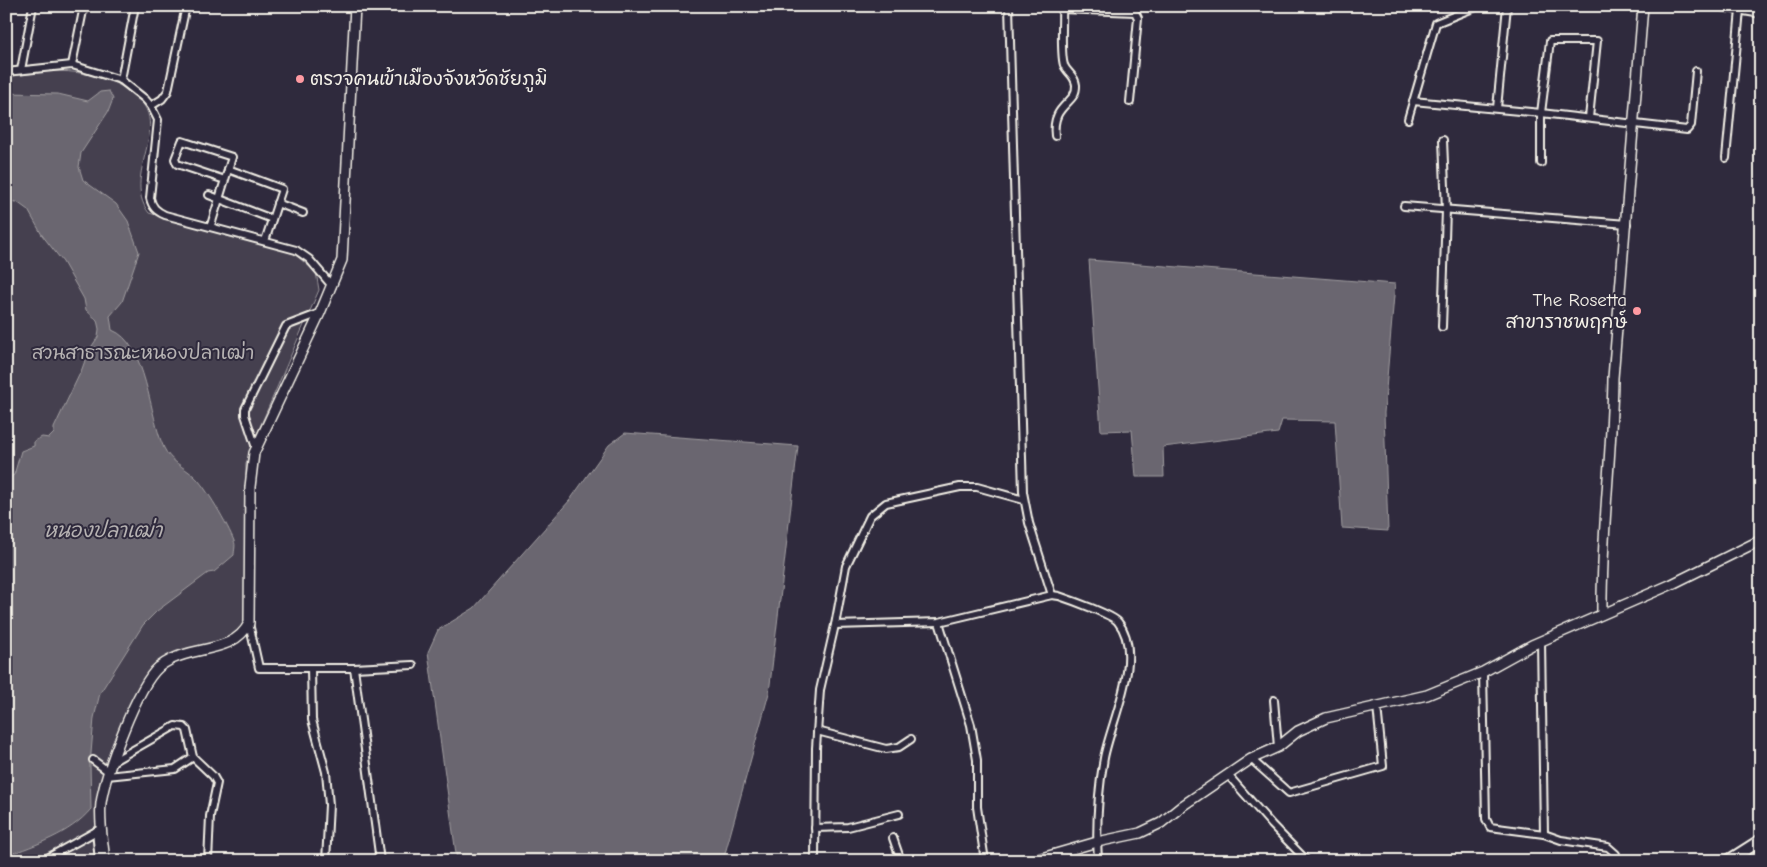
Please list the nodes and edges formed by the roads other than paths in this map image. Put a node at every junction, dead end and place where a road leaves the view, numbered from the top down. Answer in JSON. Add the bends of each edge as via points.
{"nodes":[{"id":1,"x":34,"y":6,"type":"edge"},
{"id":2,"x":84,"y":6,"type":"edge"},
{"id":3,"x":135,"y":6,"type":"edge"},
{"id":4,"x":186,"y":6,"type":"edge"},
{"id":5,"x":355,"y":6,"type":"edge"},
{"id":6,"x":1009,"y":6,"type":"edge"},
{"id":7,"x":1478,"y":6,"type":"edge"},
{"id":8,"x":1507,"y":6,"type":"edge"},
{"id":9,"x":1643,"y":6,"type":"edge"},
{"id":10,"x":1715,"y":6,"type":"edge"},
{"id":11,"x":1062,"y":8,"type":"edge"},
{"id":12,"x":1740,"y":10,"type":"junction"},
{"id":13,"x":1761,"y":14,"type":"edge"},
{"id":14,"x":72,"y":65,"type":"junction"},
{"id":15,"x":21,"y":70,"type":"junction"},
{"id":16,"x":1696,"y":71,"type":"dead end"},
{"id":17,"x":6,"y":72,"type":"edge"},
{"id":18,"x":121,"y":80,"type":"junction"},
{"id":19,"x":1413,"y":101,"type":"junction"},
{"id":20,"x":1130,"y":102,"type":"dead end"},
{"id":21,"x":151,"y":106,"type":"junction"},
{"id":22,"x":1497,"y":108,"type":"junction"},
{"id":23,"x":1541,"y":113,"type":"junction"},
{"id":24,"x":1589,"y":118,"type":"junction"},
{"id":25,"x":1408,"y":119,"type":"dead end"},
{"id":26,"x":1634,"y":123,"type":"junction"},
{"id":27,"x":1055,"y":136,"type":"dead end"},
{"id":28,"x":1443,"y":140,"type":"dead end"},
{"id":29,"x":1726,"y":158,"type":"dead end"},
{"id":30,"x":1541,"y":163,"type":"dead end"},
{"id":31,"x":228,"y":169,"type":"junction"},
{"id":32,"x":224,"y":180,"type":"junction"},
{"id":33,"x":209,"y":195,"type":"dead end"},
{"id":34,"x":219,"y":198,"type":"junction"},
{"id":35,"x":278,"y":203,"type":"junction"},
{"id":36,"x":1404,"y":206,"type":"dead end"},
{"id":37,"x":1446,"y":210,"type":"junction"},
{"id":38,"x":304,"y":212,"type":"dead end"},
{"id":39,"x":272,"y":218,"type":"junction"},
{"id":40,"x":1627,"y":224,"type":"junction"},
{"id":41,"x":210,"y":226,"type":"junction"},
{"id":42,"x":265,"y":240,"type":"junction"},
{"id":43,"x":332,"y":286,"type":"junction"},
{"id":44,"x":320,"y":313,"type":"junction"},
{"id":45,"x":1442,"y":327,"type":"dead end"},
{"id":46,"x":256,"y":448,"type":"junction"},
{"id":47,"x":1024,"y":500,"type":"junction"},
{"id":48,"x":1761,"y":540,"type":"edge"},
{"id":49,"x":1052,"y":595,"type":"junction"},
{"id":50,"x":1602,"y":614,"type":"junction"},
{"id":51,"x":938,"y":622,"type":"junction"},
{"id":52,"x":249,"y":623,"type":"junction"},
{"id":53,"x":836,"y":625,"type":"junction"},
{"id":54,"x":1541,"y":641,"type":"junction"},
{"id":55,"x":413,"y":665,"type":"dead end"},
{"id":56,"x":311,"y":668,"type":"junction"},
{"id":57,"x":354,"y":668,"type":"junction"},
{"id":58,"x":1483,"y":672,"type":"junction"},
{"id":59,"x":1274,"y":700,"type":"dead end"},
{"id":60,"x":1377,"y":706,"type":"junction"},
{"id":61,"x":817,"y":731,"type":"junction"},
{"id":62,"x":911,"y":739,"type":"dead end"},
{"id":63,"x":1278,"y":747,"type":"junction"},
{"id":64,"x":194,"y":757,"type":"junction"},
{"id":65,"x":1251,"y":759,"type":"junction"},
{"id":66,"x":93,"y":760,"type":"dead end"},
{"id":67,"x":112,"y":762,"type":"junction"},
{"id":68,"x":108,"y":774,"type":"junction"},
{"id":69,"x":1228,"y":775,"type":"junction"},
{"id":70,"x":899,"y":814,"type":"dead end"},
{"id":71,"x":815,"y":828,"type":"junction"},
{"id":72,"x":99,"y":830,"type":"junction"},
{"id":73,"x":1544,"y":834,"type":"junction"},
{"id":74,"x":893,"y":838,"type":"dead end"},
{"id":75,"x":1761,"y":840,"type":"edge"},
{"id":76,"x":1097,"y":842,"type":"junction"},
{"id":77,"x":41,"y":860,"type":"edge"},
{"id":78,"x":99,"y":861,"type":"edge"},
{"id":79,"x":106,"y":861,"type":"edge"},
{"id":80,"x":208,"y":861,"type":"edge"},
{"id":81,"x":326,"y":861,"type":"edge"},
{"id":82,"x":380,"y":861,"type":"edge"},
{"id":83,"x":815,"y":861,"type":"edge"},
{"id":84,"x":901,"y":861,"type":"edge"},
{"id":85,"x":985,"y":861,"type":"edge"},
{"id":86,"x":1031,"y":861,"type":"edge"},
{"id":87,"x":1098,"y":861,"type":"edge"},
{"id":88,"x":1307,"y":861,"type":"edge"},
{"id":89,"x":1616,"y":861,"type":"edge"},
{"id":90,"x":1728,"y":861,"type":"edge"}],
"edges":[{"from":1,"to":15,"type":"street"},
{"from":2,"to":14,"type":"street"},
{"from":3,"to":18,"type":"street"},
{"from":4,"to":21,"type":"street","via":[[168,91]]},
{"from":5,"to":43,"type":"street","via":[[344,244]]},
{"from":6,"to":47,"type":"street"},
{"from":7,"to":19,"type":"street","via":[[1436,23]]},
{"from":8,"to":22,"type":"street"},
{"from":9,"to":26,"type":"street"},
{"from":10,"to":12,"type":"street"},
{"from":11,"to":20,"type":"street","via":[[1135,12],[1138,18]]},
{"from":11,"to":27,"type":"street","via":[[1064,64],[1076,85],[1074,96],[1053,122]]},
{"from":12,"to":13,"type":"street"},
{"from":12,"to":29,"type":"street"},
{"from":14,"to":15,"type":"street"},
{"from":14,"to":18,"type":"street"},
{"from":15,"to":17,"type":"street"},
{"from":16,"to":26,"type":"street","via":[[1690,128],[1684,130]]},
{"from":18,"to":21,"type":"street"},
{"from":19,"to":22,"type":"street"},
{"from":19,"to":25,"type":"street"},
{"from":21,"to":41,"type":"street","via":[[158,120],[152,205],[165,215]]},
{"from":22,"to":23,"type":"street"},
{"from":23,"to":24,"type":"street"},
{"from":23,"to":24,"type":"street","via":[[1550,41],[1597,41]]},
{"from":23,"to":30,"type":"street"},
{"from":24,"to":26,"type":"street"},
{"from":26,"to":40,"type":"street"},
{"from":28,"to":37,"type":"street"},
{"from":31,"to":32,"type":"street"},
{"from":31,"to":32,"type":"street","via":[[232,157],[185,141],[180,144],[175,159],[177,164]]},
{"from":31,"to":35,"type":"street","via":[[282,189]]},
{"from":32,"to":34,"type":"street"},
{"from":33,"to":34,"type":"street"},
{"from":34,"to":39,"type":"street"},
{"from":34,"to":41,"type":"street"},
{"from":35,"to":38,"type":"street"},
{"from":35,"to":39,"type":"street"},
{"from":36,"to":37,"type":"street"},
{"from":37,"to":40,"type":"street"},
{"from":37,"to":45,"type":"street"},
{"from":39,"to":42,"type":"street"},
{"from":40,"to":50,"type":"street","via":[[1614,378]]},
{"from":41,"to":42,"type":"street"},
{"from":42,"to":43,"type":"street","via":[[302,254]]},
{"from":43,"to":44,"type":"street"},
{"from":44,"to":46,"type":"street"},
{"from":44,"to":46,"type":"street","via":[[286,326],[245,409]]},
{"from":46,"to":52,"type":"street","via":[[251,468]]},
{"from":47,"to":49,"type":"street"},
{"from":47,"to":53,"type":"street","via":[[977,487],[960,487],[886,503],[870,516],[846,566]]},
{"from":48,"to":50,"type":"street"},
{"from":49,"to":51,"type":"street"},
{"from":49,"to":76,"type":"street","via":[[1117,620],[1126,634],[1125,689],[1104,758]]},
{"from":50,"to":54,"type":"street"},
{"from":51,"to":53,"type":"street"},
{"from":51,"to":85,"type":"street","via":[[971,725]]},
{"from":52,"to":56,"type":"street","via":[[259,668]]},
{"from":52,"to":67,"type":"street","via":[[244,633],[233,642],[174,658],[160,666],[144,688]]},
{"from":53,"to":61,"type":"street","via":[[820,690]]},
{"from":54,"to":58,"type":"street"},
{"from":54,"to":73,"type":"street"},
{"from":55,"to":57,"type":"street"},
{"from":56,"to":57,"type":"street"},
{"from":56,"to":81,"type":"street","via":[[312,720],[326,772]]},
{"from":57,"to":82,"type":"street"},
{"from":58,"to":60,"type":"street","via":[[1428,695]]},
{"from":58,"to":73,"type":"street","via":[[1488,825],[1493,829]]},
{"from":59,"to":63,"type":"street"},
{"from":60,"to":63,"type":"street","via":[[1326,718],[1298,731]]},
{"from":60,"to":65,"type":"street","via":[[1384,766],[1289,793]]},
{"from":61,"to":62,"type":"street","via":[[886,748],[899,746]]},
{"from":61,"to":71,"type":"street"},
{"from":63,"to":65,"type":"street"},
{"from":64,"to":67,"type":"street","via":[[187,730],[174,726]]},
{"from":64,"to":68,"type":"street","via":[[175,769]]},
{"from":64,"to":80,"type":"street","via":[[217,783],[210,816]]},
{"from":65,"to":69,"type":"street"},
{"from":66,"to":68,"type":"street"},
{"from":67,"to":68,"type":"street"},
{"from":68,"to":72,"type":"street"},
{"from":69,"to":76,"type":"street","via":[[1161,823],[1140,833]]},
{"from":69,"to":88,"type":"street"},
{"from":70,"to":71,"type":"street","via":[[848,827]]},
{"from":71,"to":83,"type":"street"},
{"from":72,"to":77,"type":"street"},
{"from":72,"to":78,"type":"street"},
{"from":72,"to":79,"type":"street"},
{"from":73,"to":89,"type":"street","via":[[1608,847],[1616,854]]},
{"from":74,"to":84,"type":"street"},
{"from":75,"to":90,"type":"main road"},
{"from":76,"to":86,"type":"street"},
{"from":76,"to":87,"type":"street"}]}
